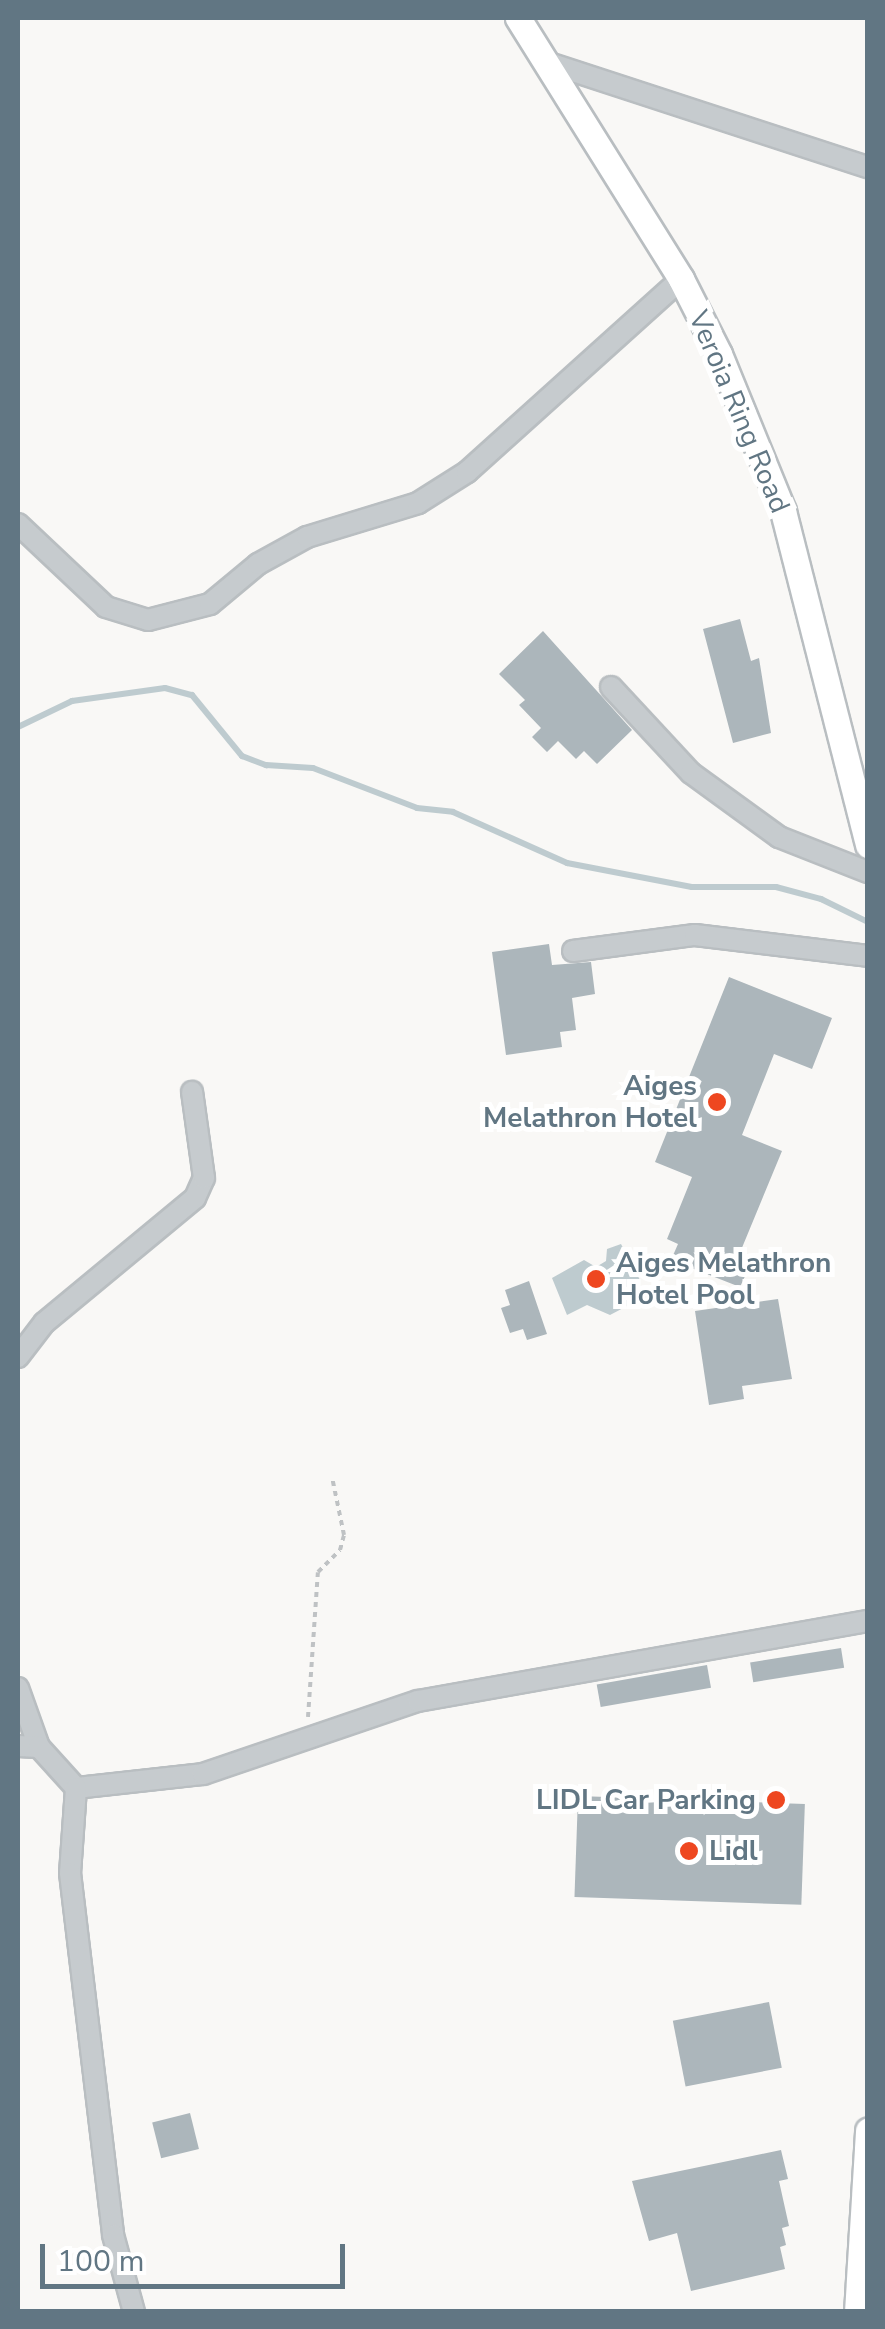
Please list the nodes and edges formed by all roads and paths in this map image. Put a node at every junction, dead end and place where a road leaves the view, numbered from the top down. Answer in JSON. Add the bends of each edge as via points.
{"nodes":[{"id":1,"x":518,"y":18,"type":"edge"},
{"id":2,"x":548,"y":63,"type":"junction"},
{"id":3,"x":868,"y":167,"type":"edge"},
{"id":4,"x":681,"y":279,"type":"junction"},
{"id":5,"x":18,"y":524,"type":"edge"},
{"id":6,"x":610,"y":687,"type":"dead end"},
{"id":7,"x":868,"y":845,"type":"edge"},
{"id":8,"x":868,"y":872,"type":"edge"},
{"id":9,"x":573,"y":951,"type":"dead end"},
{"id":10,"x":868,"y":956,"type":"edge"},
{"id":11,"x":192,"y":1092,"type":"dead end"},
{"id":12,"x":18,"y":1357,"type":"edge"},
{"id":13,"x":332,"y":1477,"type":"dead end"},
{"id":14,"x":868,"y":1620,"type":"edge"},
{"id":15,"x":18,"y":1688,"type":"edge"},
{"id":16,"x":308,"y":1737,"type":"junction"},
{"id":17,"x":28,"y":1746,"type":"edge"},
{"id":18,"x":76,"y":1788,"type":"junction"},
{"id":19,"x":868,"y":2130,"type":"edge"},
{"id":20,"x":865,"y":2203,"type":"edge"},
{"id":21,"x":134,"y":2312,"type":"edge"},
{"id":22,"x":857,"y":2312,"type":"edge"}],
"edges":[{"from":1,"to":2,"type":"main road","name":"Verοia Ring Road"},
{"from":2,"to":3,"type":"street"},
{"from":2,"to":4,"type":"main road","name":"Verοia Ring Road"},
{"from":4,"to":5,"type":"street","via":[[467,472],[418,502],[307,536],[258,564],[210,604],[148,620],[106,607]]},
{"from":4,"to":7,"type":"main road","name":"Verοia Ring Road","via":[[783,511]]},
{"from":6,"to":8,"type":"street","via":[[692,774],[779,837]]},
{"from":9,"to":10,"type":"street","via":[[696,935]]},
{"from":11,"to":12,"type":"street","via":[[204,1178],[195,1198],[44,1323]]},
{"from":13,"to":16,"type":"path","via":[[344,1535],[340,1550],[318,1572]]},
{"from":14,"to":16,"type":"street","via":[[418,1701]]},
{"from":15,"to":17,"type":"street"},
{"from":16,"to":18,"type":"street","via":[[203,1774]]},
{"from":17,"to":18,"type":"street"},
{"from":18,"to":21,"type":"street","via":[[70,1873],[113,2235]]},
{"from":19,"to":20,"type":"main road"},
{"from":20,"to":22,"type":"main road"}]}
